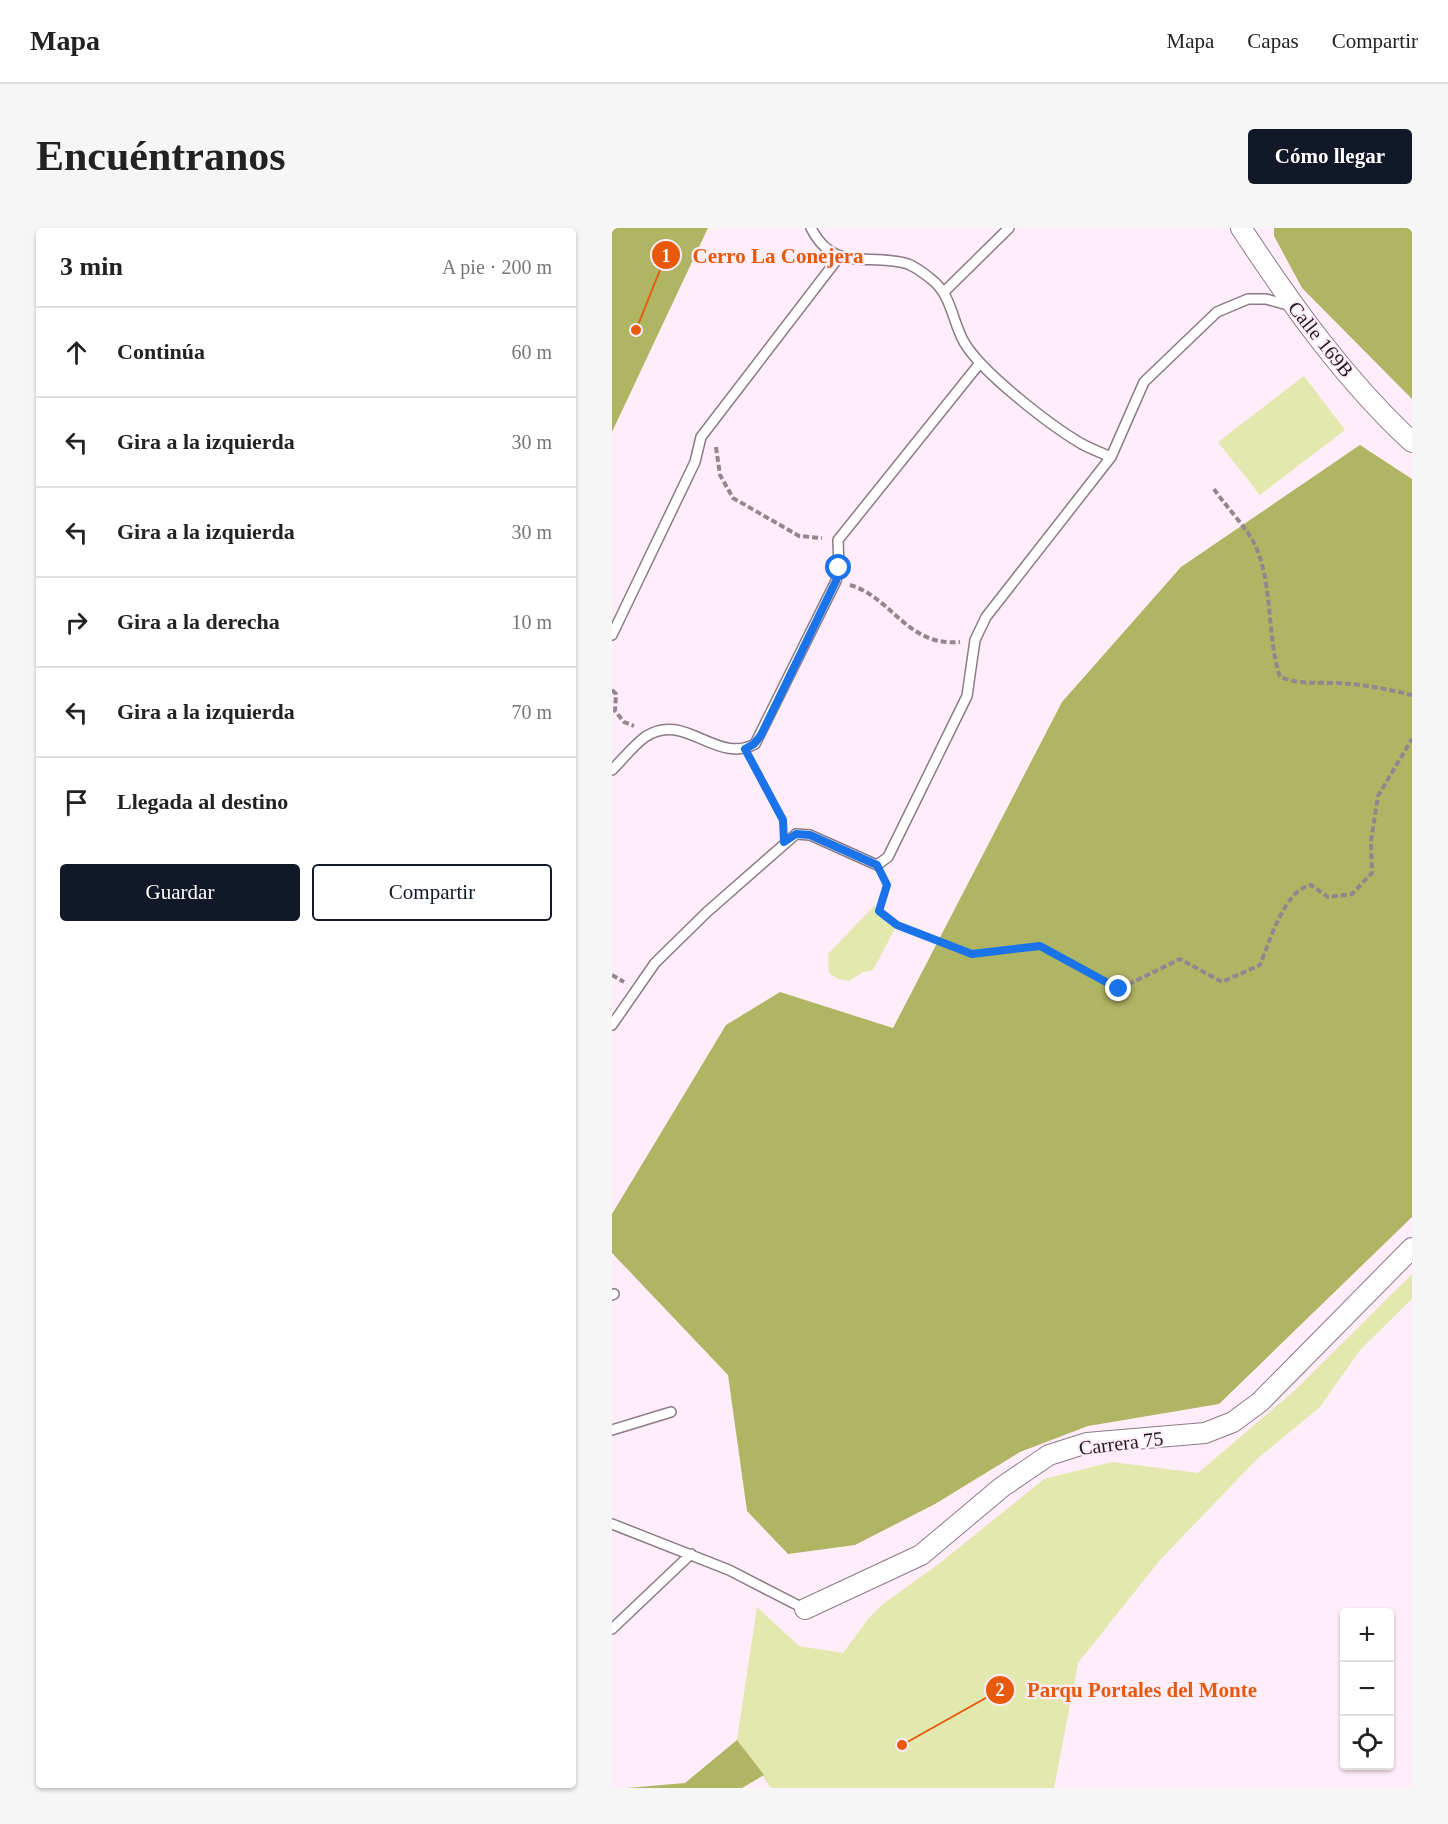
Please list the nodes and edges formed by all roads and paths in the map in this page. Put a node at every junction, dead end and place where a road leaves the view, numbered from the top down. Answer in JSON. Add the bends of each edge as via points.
{"nodes":[{"id":1,"x":812,"y":228,"type":"edge"},
{"id":2,"x":1009,"y":228,"type":"edge"},
{"id":3,"x":1241,"y":228,"type":"edge"},
{"id":4,"x":839,"y":258,"type":"junction"},
{"id":5,"x":945,"y":291,"type":"junction"},
{"id":6,"x":1293,"y":306,"type":"junction"},
{"id":7,"x":980,"y":363,"type":"junction"},
{"id":8,"x":701,"y":437,"type":"junction"},
{"id":9,"x":1412,"y":442,"type":"edge"},
{"id":10,"x":1111,"y":457,"type":"junction"},
{"id":11,"x":1214,"y":489,"type":"dead end"},
{"id":12,"x":838,"y":540,"type":"junction"},
{"id":13,"x":836,"y":581,"type":"junction"},
{"id":14,"x":612,"y":635,"type":"edge"},
{"id":15,"x":975,"y":640,"type":"junction"},
{"id":16,"x":612,"y":690,"type":"edge"},
{"id":17,"x":1412,"y":695,"type":"edge"},
{"id":18,"x":644,"y":738,"type":"junction"},
{"id":19,"x":1412,"y":739,"type":"edge"},
{"id":20,"x":745,"y":749,"type":"junction"},
{"id":21,"x":612,"y":770,"type":"edge"},
{"id":22,"x":784,"y":842,"type":"junction"},
{"id":23,"x":877,"y":865,"type":"junction"},
{"id":24,"x":612,"y":1025,"type":"edge"},
{"id":25,"x":1412,"y":1248,"type":"edge"},
{"id":26,"x":671,"y":1412,"type":"dead end"},
{"id":27,"x":612,"y":1430,"type":"edge"},
{"id":28,"x":612,"y":1524,"type":"edge"},
{"id":29,"x":691,"y":1554,"type":"junction"},
{"id":30,"x":805,"y":1609,"type":"joint"},
{"id":31,"x":612,"y":1629,"type":"edge"}],
"edges":[{"from":1,"to":4,"type":"lane","via":[[822,245]]},
{"from":2,"to":5,"type":"lane"},
{"from":3,"to":6,"type":"street","name":"Calle 169B"},
{"from":4,"to":5,"type":"lane","via":[[908,264]]},
{"from":4,"to":8,"type":"lane"},
{"from":5,"to":7,"type":"lane","via":[[965,343]]},
{"from":6,"to":9,"type":"street","name":"Calle 169B","via":[[1385,417]]},
{"from":6,"to":10,"type":"lane","via":[[1248,299],[1217,312],[1144,382]]},
{"from":7,"to":10,"type":"lane","via":[[1082,444]]},
{"from":7,"to":12,"type":"lane"},
{"from":8,"to":12,"type":"path","via":[[716,442],[720,475],[733,498],[799,536]]},
{"from":8,"to":14,"type":"lane","via":[[695,462]]},
{"from":10,"to":15,"type":"lane","via":[[986,617]]},
{"from":11,"to":17,"type":"path","via":[[1255,544],[1270,602],[1271,650],[1280,677],[1298,684],[1378,687]]},
{"from":12,"to":13,"type":"lane"},
{"from":13,"to":15,"type":"path","via":[[856,587],[919,635],[955,642]]},
{"from":13,"to":20,"type":"lane","via":[[761,735]]},
{"from":15,"to":23,"type":"lane","via":[[967,696],[888,857]]},
{"from":16,"to":18,"type":"path","via":[[616,694],[615,711]]},
{"from":18,"to":20,"type":"lane","via":[[667,729],[683,730],[708,744]]},
{"from":18,"to":21,"type":"lane"},
{"from":19,"to":23,"type":"path","via":[[1378,796],[1371,841],[1372,873],[1352,894],[1328,897],[1311,885],[1300,887],[1275,928],[1260,965],[1222,982],[1180,959],[1119,989],[1040,946],[972,954],[897,925],[879,911],[887,885]]},
{"from":20,"to":22,"type":"path","via":[[783,820]]},
{"from":22,"to":23,"type":"lane","via":[[796,834],[810,835]]},
{"from":22,"to":24,"type":"lane","via":[[655,963]]},
{"from":25,"to":30,"type":"street","name":"Carrera 75","via":[[1260,1402],[1233,1422],[1205,1433],[1087,1443],[1049,1455],[1002,1486],[921,1555]]},
{"from":26,"to":27,"type":"lane"},
{"from":28,"to":29,"type":"lane"},
{"from":29,"to":30,"type":"lane"},
{"from":29,"to":31,"type":"lane"}]}
